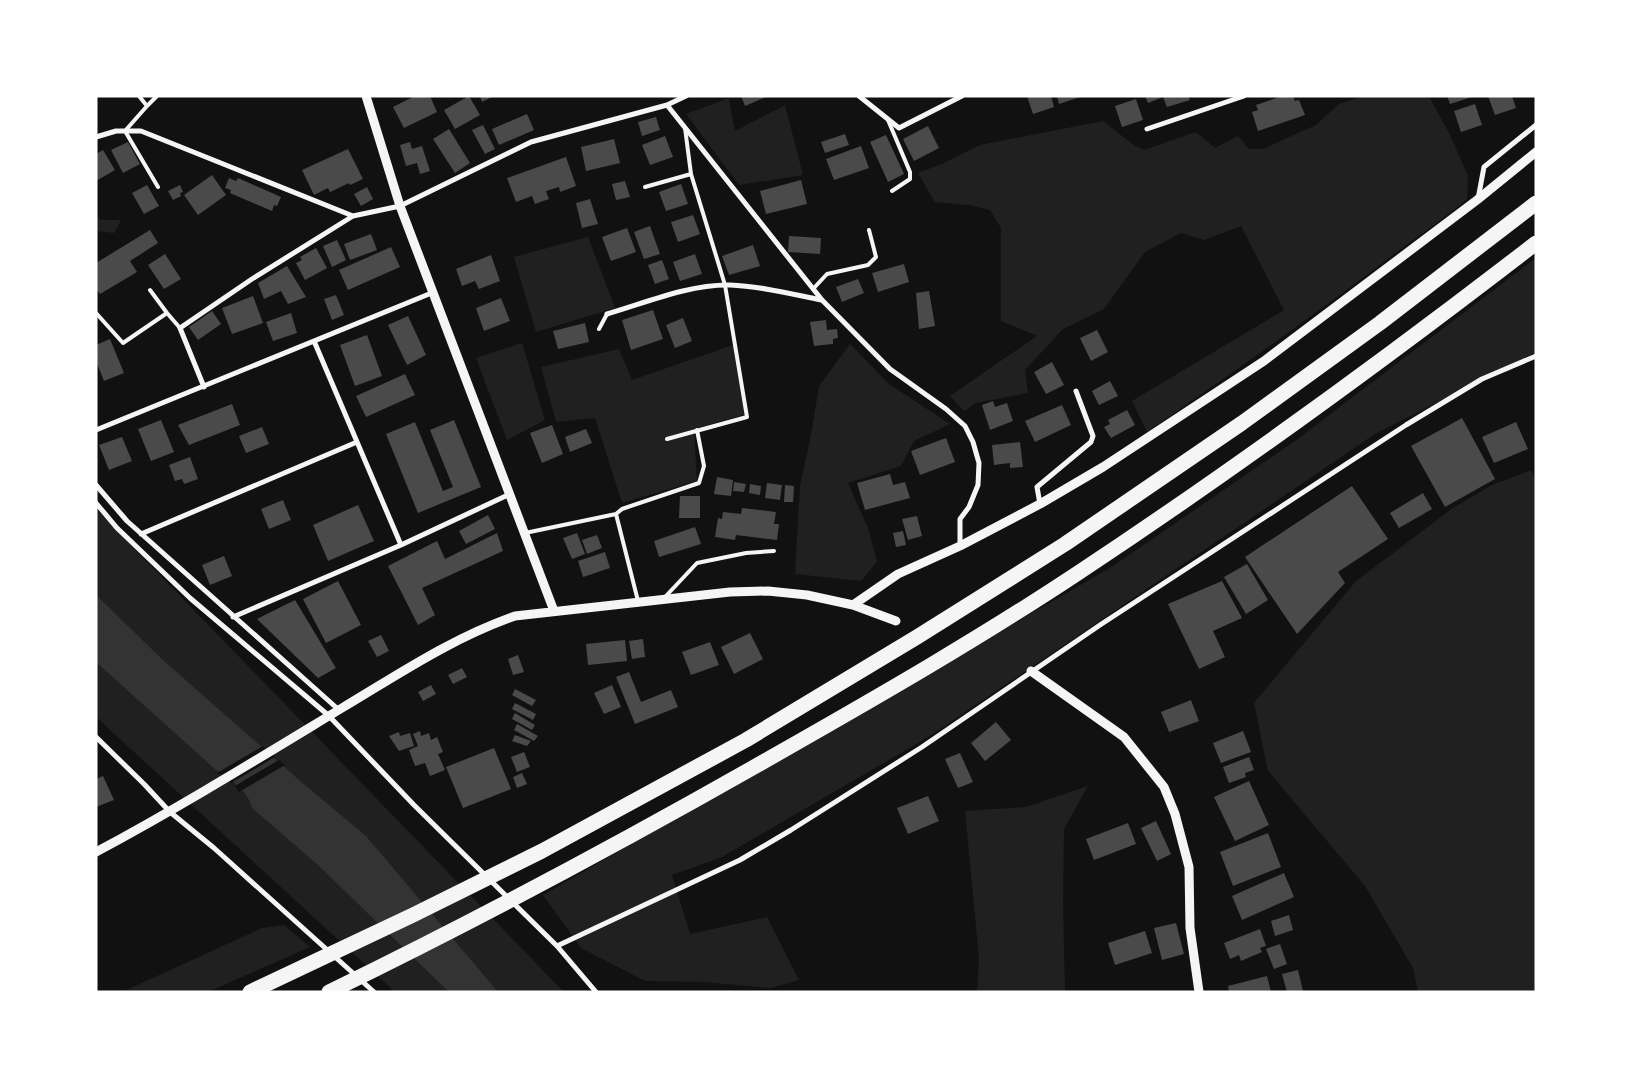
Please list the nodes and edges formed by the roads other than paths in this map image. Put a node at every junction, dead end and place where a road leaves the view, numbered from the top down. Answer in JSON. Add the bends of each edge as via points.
{"nodes":[{"id":1,"x":139,"y":96,"type":"edge"},
{"id":2,"x":157,"y":96,"type":"edge"},
{"id":3,"x":366,"y":96,"type":"edge"},
{"id":4,"x":686,"y":96,"type":"edge"},
{"id":5,"x":858,"y":96,"type":"edge"},
{"id":6,"x":962,"y":96,"type":"edge"},
{"id":7,"x":1244,"y":96,"type":"edge"},
{"id":8,"x":1229,"y":99,"type":"edge"},
{"id":9,"x":666,"y":105,"type":"junction"},
{"id":10,"x":147,"y":106,"type":"junction"},
{"id":11,"x":888,"y":120,"type":"junction"},
{"id":12,"x":1536,"y":125,"type":"edge"},
{"id":13,"x":685,"y":128,"type":"junction"},
{"id":14,"x":1147,"y":129,"type":"dead end"},
{"id":15,"x":125,"y":131,"type":"junction"},
{"id":16,"x":96,"y":137,"type":"edge"},
{"id":17,"x":1536,"y":152,"type":"edge"},
{"id":18,"x":691,"y":174,"type":"junction"},
{"id":19,"x":158,"y":187,"type":"dead end"},
{"id":20,"x":645,"y":187,"type":"dead end"},
{"id":21,"x":892,"y":190,"type":"dead end"},
{"id":22,"x":1477,"y":200,"type":"junction"},
{"id":23,"x":1536,"y":203,"type":"edge"},
{"id":24,"x":400,"y":206,"type":"junction"},
{"id":25,"x":353,"y":216,"type":"junction"},
{"id":26,"x":869,"y":230,"type":"dead end"},
{"id":27,"x":1536,"y":243,"type":"edge"},
{"id":28,"x":725,"y":285,"type":"junction"},
{"id":29,"x":813,"y":289,"type":"junction"},
{"id":30,"x":150,"y":290,"type":"dead end"},
{"id":31,"x":435,"y":292,"type":"junction"},
{"id":32,"x":822,"y":300,"type":"junction"},
{"id":33,"x":96,"y":313,"type":"edge"},
{"id":34,"x":167,"y":313,"type":"junction"},
{"id":35,"x":607,"y":314,"type":"joint"},
{"id":36,"x":180,"y":328,"type":"junction"},
{"id":37,"x":599,"y":329,"type":"dead end"},
{"id":38,"x":314,"y":341,"type":"junction"},
{"id":39,"x":1536,"y":356,"type":"edge"},
{"id":40,"x":204,"y":387,"type":"junction"},
{"id":41,"x":1076,"y":391,"type":"dead end"},
{"id":42,"x":96,"y":430,"type":"edge"},
{"id":43,"x":697,"y":430,"type":"junction"},
{"id":44,"x":667,"y":439,"type":"dead end"},
{"id":45,"x":357,"y":442,"type":"junction"},
{"id":46,"x":96,"y":485,"type":"edge"},
{"id":47,"x":510,"y":494,"type":"junction"},
{"id":48,"x":96,"y":503,"type":"edge"},
{"id":49,"x":1040,"y":504,"type":"junction"},
{"id":50,"x":616,"y":514,"type":"junction"},
{"id":51,"x":525,"y":533,"type":"junction"},
{"id":52,"x":141,"y":534,"type":"junction"},
{"id":53,"x":401,"y":545,"type":"junction"},
{"id":54,"x":960,"y":546,"type":"junction"},
{"id":55,"x":774,"y":551,"type":"dead end"},
{"id":56,"x":664,"y":599,"type":"junction"},
{"id":57,"x":638,"y":601,"type":"junction"},
{"id":58,"x":853,"y":605,"type":"junction"},
{"id":59,"x":554,"y":611,"type":"junction"},
{"id":60,"x":233,"y":617,"type":"junction"},
{"id":61,"x":896,"y":621,"type":"dead end"},
{"id":62,"x":1031,"y":671,"type":"junction"},
{"id":63,"x":339,"y":710,"type":"junction"},
{"id":64,"x":325,"y":718,"type":"junction"},
{"id":65,"x":96,"y":737,"type":"edge"},
{"id":66,"x":173,"y":810,"type":"junction"},
{"id":67,"x":96,"y":852,"type":"edge"},
{"id":68,"x":557,"y":946,"type":"junction"},
{"id":69,"x":250,"y":992,"type":"edge"},
{"id":70,"x":329,"y":992,"type":"edge"},
{"id":71,"x":374,"y":992,"type":"edge"},
{"id":72,"x":596,"y":992,"type":"edge"},
{"id":73,"x":1199,"y":992,"type":"edge"}],
"edges":[{"from":1,"to":10,"type":"lane"},
{"from":2,"to":10,"type":"lane"},
{"from":3,"to":24,"type":"street"},
{"from":4,"to":9,"type":"street"},
{"from":5,"to":11,"type":"street"},
{"from":6,"to":11,"type":"street","via":[[899,128]]},
{"from":7,"to":8,"type":"street"},
{"from":8,"to":14,"type":"street"},
{"from":9,"to":13,"type":"street"},
{"from":9,"to":24,"type":"street","via":[[531,142]]},
{"from":10,"to":15,"type":"lane"},
{"from":11,"to":21,"type":"lane","via":[[910,172],[910,180]]},
{"from":12,"to":22,"type":"street","via":[[1484,167]]},
{"from":13,"to":18,"type":"lane"},
{"from":13,"to":29,"type":"street"},
{"from":15,"to":16,"type":"street"},
{"from":15,"to":19,"type":"lane"},
{"from":15,"to":25,"type":"street","via":[[142,131]]},
{"from":17,"to":22,"type":"street"},
{"from":18,"to":20,"type":"lane"},
{"from":18,"to":28,"type":"lane"},
{"from":22,"to":49,"type":"street","via":[[1264,361],[1103,467]]},
{"from":23,"to":69,"type":"highway","via":[[1242,424],[1065,544],[917,637],[746,740],[542,851]]},
{"from":24,"to":25,"type":"street"},
{"from":24,"to":31,"type":"street"},
{"from":25,"to":36,"type":"street"},
{"from":26,"to":29,"type":"lane","via":[[876,257],[868,265],[827,274]]},
{"from":27,"to":70,"type":"highway","via":[[1251,456],[1076,575],[839,719],[699,799],[557,876]]},
{"from":28,"to":32,"type":"street"},
{"from":28,"to":35,"type":"street","via":[[695,288]]},
{"from":28,"to":43,"type":"lane","via":[[747,417]]},
{"from":29,"to":32,"type":"street"},
{"from":30,"to":34,"type":"lane"},
{"from":31,"to":38,"type":"street"},
{"from":31,"to":47,"type":"street"},
{"from":32,"to":54,"type":"street","via":[[890,369],[965,426],[979,464],[978,485],[960,519]]},
{"from":33,"to":34,"type":"lane","via":[[123,343]]},
{"from":34,"to":36,"type":"lane"},
{"from":35,"to":37,"type":"lane"},
{"from":36,"to":40,"type":"street"},
{"from":38,"to":40,"type":"street"},
{"from":38,"to":45,"type":"street"},
{"from":39,"to":62,"type":"street","via":[[1482,379],[1406,425]]},
{"from":40,"to":42,"type":"street"},
{"from":41,"to":49,"type":"street","via":[[1094,436],[1037,488]]},
{"from":43,"to":44,"type":"lane"},
{"from":43,"to":50,"type":"lane","via":[[704,466],[699,484],[622,509]]},
{"from":45,"to":52,"type":"street"},
{"from":45,"to":53,"type":"street"},
{"from":46,"to":52,"type":"street"},
{"from":47,"to":51,"type":"street"},
{"from":47,"to":53,"type":"street"},
{"from":48,"to":64,"type":"street","via":[[117,528],[190,598]]},
{"from":49,"to":54,"type":"street"},
{"from":50,"to":51,"type":"lane"},
{"from":50,"to":57,"type":"lane"},
{"from":51,"to":59,"type":"street"},
{"from":52,"to":60,"type":"street"},
{"from":53,"to":60,"type":"street"},
{"from":54,"to":58,"type":"street","via":[[898,574]]},
{"from":55,"to":56,"type":"lane","via":[[697,563]]},
{"from":56,"to":57,"type":"street"},
{"from":56,"to":58,"type":"street","via":[[768,591]]},
{"from":57,"to":59,"type":"street"},
{"from":58,"to":61,"type":"street"},
{"from":59,"to":63,"type":"street","via":[[515,616],[488,625]]},
{"from":60,"to":63,"type":"street"},
{"from":62,"to":68,"type":"street","via":[[922,747],[740,860]]},
{"from":62,"to":73,"type":"street","via":[[1124,736],[1164,787],[1189,867],[1190,928]]},
{"from":63,"to":64,"type":"street"},
{"from":64,"to":66,"type":"street"},
{"from":64,"to":68,"type":"street"},
{"from":65,"to":66,"type":"street"},
{"from":66,"to":67,"type":"street"},
{"from":66,"to":71,"type":"street"},
{"from":68,"to":72,"type":"street"}]}
